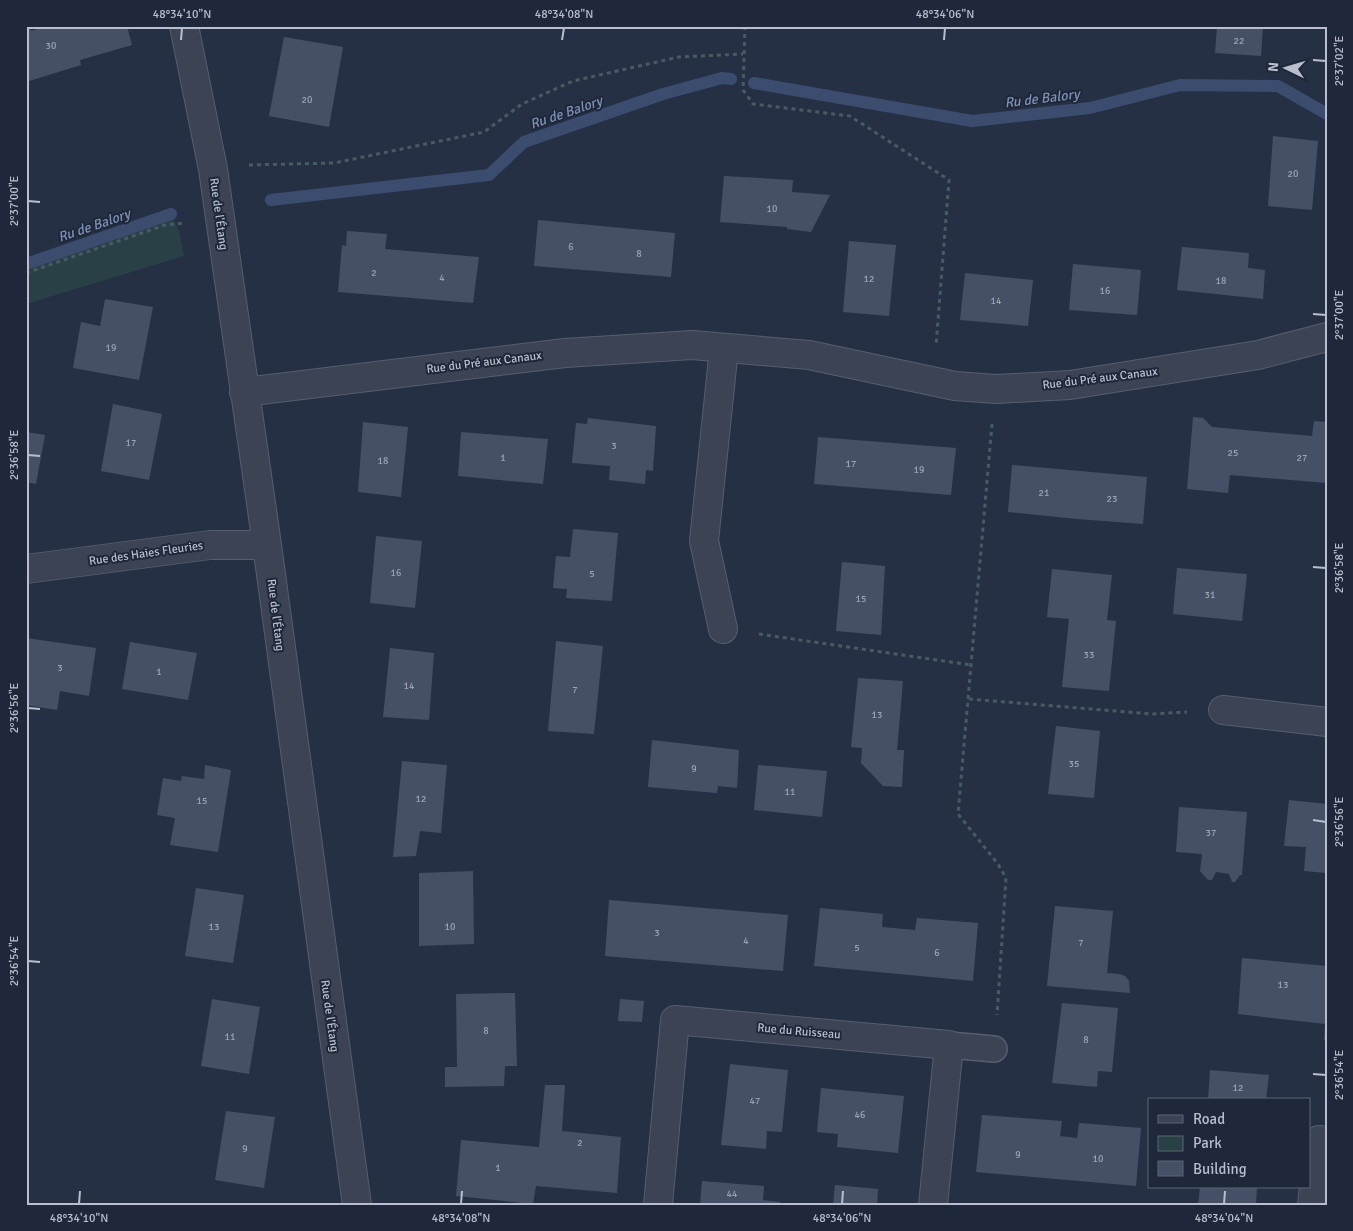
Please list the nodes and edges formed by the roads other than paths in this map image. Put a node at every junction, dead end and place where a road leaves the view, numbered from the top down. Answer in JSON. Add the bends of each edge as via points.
{"nodes":[{"id":1,"x":184,"y":26,"type":"edge"},
{"id":2,"x":1327,"y":337,"type":"edge"},
{"id":3,"x":724,"y":348,"type":"junction"},
{"id":4,"x":244,"y":392,"type":"junction"},
{"id":5,"x":267,"y":545,"type":"junction"},
{"id":6,"x":26,"y":569,"type":"edge"},
{"id":7,"x":723,"y":629,"type":"road end"},
{"id":8,"x":1222,"y":710,"type":"road end"},
{"id":9,"x":1327,"y":722,"type":"edge"},
{"id":10,"x":949,"y":1045,"type":"junction"},
{"id":11,"x":994,"y":1049,"type":"road end"},
{"id":12,"x":1327,"y":1141,"type":"edge"},
{"id":13,"x":356,"y":1205,"type":"edge"},
{"id":14,"x":658,"y":1205,"type":"edge"},
{"id":15,"x":933,"y":1205,"type":"edge"},
{"id":16,"x":1312,"y":1205,"type":"edge"}],
"edges":[{"from":1,"to":4,"type":"street","name":"Rue de l'Étang","via":[[213,168]]},
{"from":2,"to":3,"type":"street","name":"Rue du Pré aux Canaux","via":[[1258,355],[1070,385],[996,389],[955,386],[809,355]]},
{"from":3,"to":4,"type":"street","name":"Rue du Pré aux Canaux","via":[[692,346],[565,352]]},
{"from":3,"to":7,"type":"street","via":[[704,541]]},
{"from":4,"to":5,"type":"street","name":"Rue de l'Étang"},
{"from":5,"to":6,"type":"street","name":"Rue des Haies Fleuries","via":[[210,545]]},
{"from":5,"to":13,"type":"street","name":"Rue de l'Étang"},
{"from":8,"to":9,"type":"street"},
{"from":10,"to":11,"type":"lane"},
{"from":10,"to":14,"type":"street","name":"Rue du Ruisseau","via":[[674,1020]]},
{"from":10,"to":15,"type":"street"},
{"from":12,"to":16,"type":"street","via":[[1319,1140]]}]}
